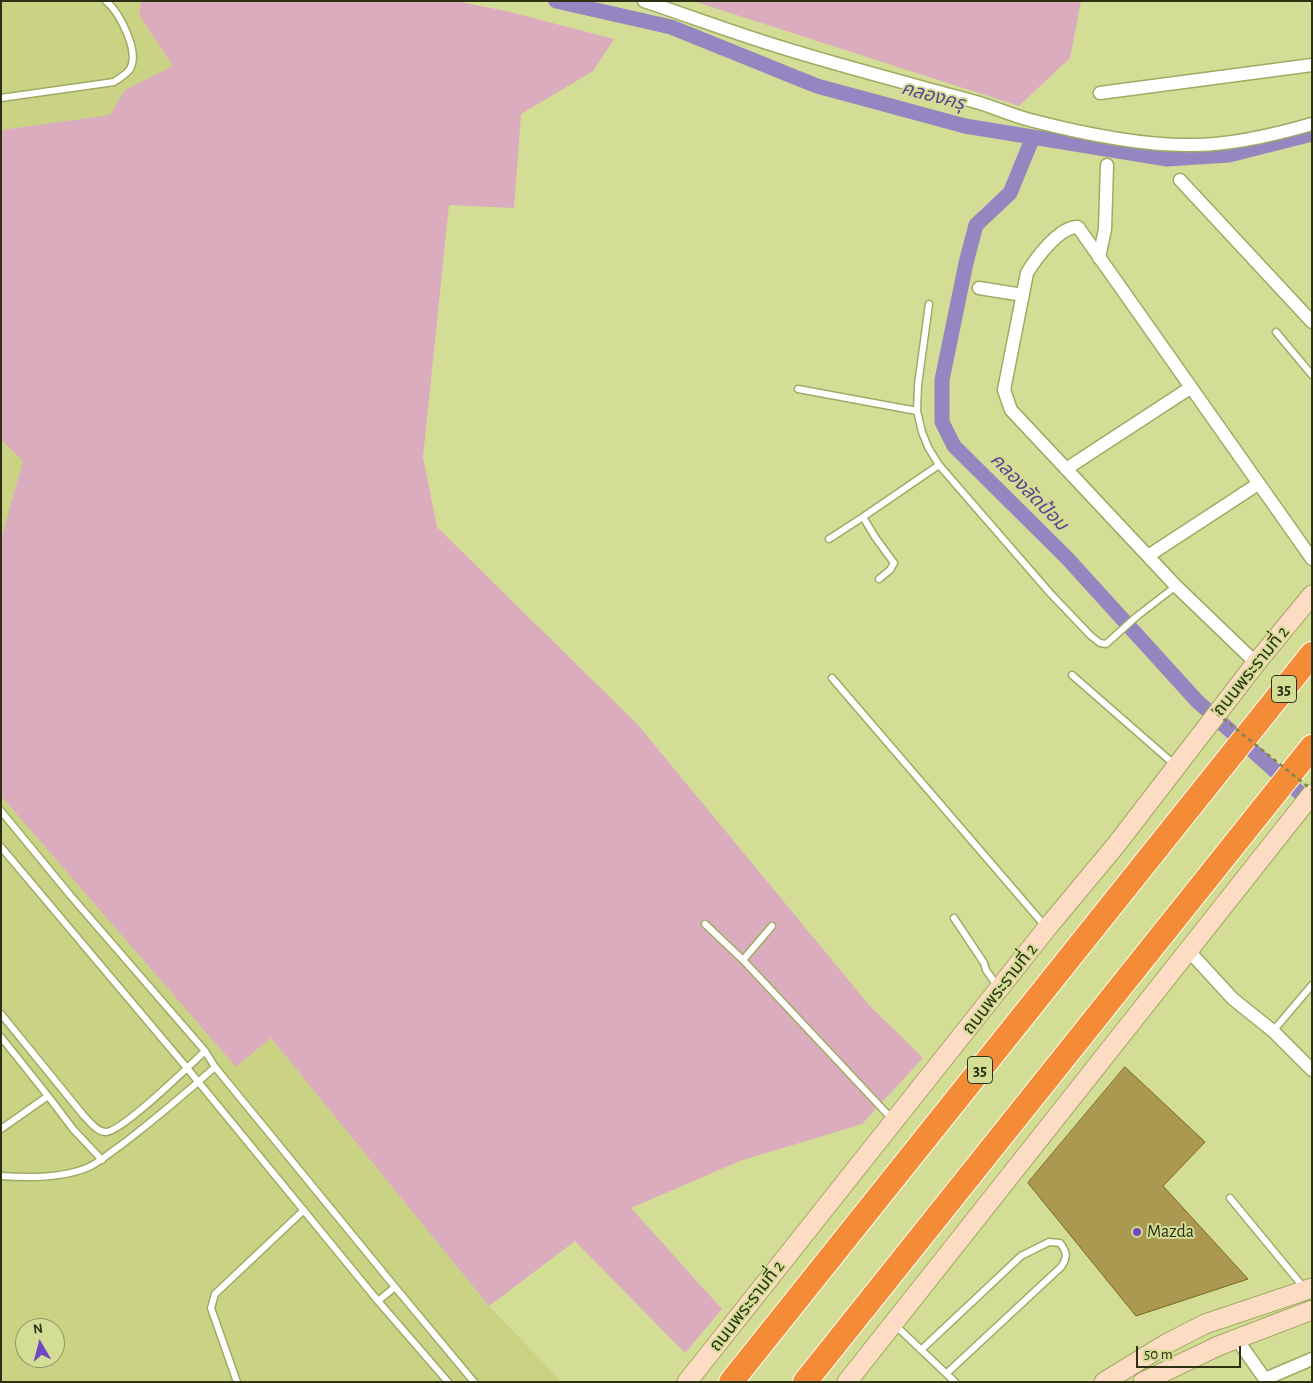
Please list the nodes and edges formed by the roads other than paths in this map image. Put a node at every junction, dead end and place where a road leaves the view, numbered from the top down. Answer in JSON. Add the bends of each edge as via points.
{"nodes":[{"id":1,"x":106,"y":1,"type":"edge"},
{"id":2,"x":644,"y":1,"type":"edge"},
{"id":3,"x":1312,"y":65,"type":"edge"},
{"id":4,"x":1100,"y":93,"type":"dead end"},
{"id":5,"x":1,"y":98,"type":"edge"},
{"id":6,"x":1312,"y":124,"type":"edge"},
{"id":7,"x":1107,"y":165,"type":"dead end"},
{"id":8,"x":1180,"y":180,"type":"dead end"},
{"id":9,"x":1099,"y":258,"type":"junction"},
{"id":10,"x":979,"y":288,"type":"dead end"},
{"id":11,"x":1023,"y":295,"type":"junction"},
{"id":12,"x":930,"y":304,"type":"dead end"},
{"id":13,"x":1312,"y":322,"type":"edge"},
{"id":14,"x":1276,"y":332,"type":"dead end"},
{"id":15,"x":1312,"y":375,"type":"edge"},
{"id":16,"x":1190,"y":388,"type":"junction"},
{"id":17,"x":798,"y":389,"type":"dead end"},
{"id":18,"x":917,"y":411,"type":"junction"},
{"id":19,"x":939,"y":465,"type":"junction"},
{"id":20,"x":1066,"y":469,"type":"junction"},
{"id":21,"x":1258,"y":484,"type":"junction"},
{"id":22,"x":863,"y":517,"type":"junction"},
{"id":23,"x":829,"y":539,"type":"dead end"},
{"id":24,"x":1148,"y":556,"type":"junction"},
{"id":25,"x":1312,"y":559,"type":"edge"},
{"id":26,"x":879,"y":579,"type":"dead end"},
{"id":27,"x":1176,"y":586,"type":"junction"},
{"id":28,"x":1312,"y":595,"type":"edge"},
{"id":29,"x":1312,"y":654,"type":"edge"},
{"id":30,"x":1256,"y":663,"type":"junction"},
{"id":31,"x":1072,"y":674,"type":"dead end"},
{"id":32,"x":832,"y":678,"type":"dead end"},
{"id":33,"x":1307,"y":753,"type":"edge"},
{"id":34,"x":1176,"y":766,"type":"junction"},
{"id":35,"x":1312,"y":794,"type":"edge"},
{"id":36,"x":1,"y":811,"type":"edge"},
{"id":37,"x":1,"y":847,"type":"edge"},
{"id":38,"x":954,"y":918,"type":"dead end"},
{"id":39,"x":704,"y":924,"type":"dead end"},
{"id":40,"x":772,"y":926,"type":"dead end"},
{"id":41,"x":1047,"y":928,"type":"junction"},
{"id":42,"x":1188,"y":950,"type":"junction"},
{"id":43,"x":743,"y":960,"type":"junction"},
{"id":44,"x":1312,"y":985,"type":"edge"},
{"id":45,"x":1000,"y":990,"type":"junction"},
{"id":46,"x":1,"y":1014,"type":"edge"},
{"id":47,"x":1273,"y":1032,"type":"junction"},
{"id":48,"x":1,"y":1037,"type":"edge"},
{"id":49,"x":205,"y":1051,"type":"junction"},
{"id":50,"x":215,"y":1067,"type":"junction"},
{"id":51,"x":187,"y":1068,"type":"junction"},
{"id":52,"x":1312,"y":1070,"type":"edge"},
{"id":53,"x":198,"y":1082,"type":"junction"},
{"id":54,"x":48,"y":1096,"type":"junction"},
{"id":55,"x":894,"y":1121,"type":"junction"},
{"id":56,"x":1,"y":1129,"type":"edge"},
{"id":57,"x":102,"y":1160,"type":"junction"},
{"id":58,"x":1,"y":1176,"type":"edge"},
{"id":59,"x":1230,"y":1198,"type":"dead end"},
{"id":60,"x":304,"y":1210,"type":"junction"},
{"id":61,"x":395,"y":1287,"type":"junction"},
{"id":62,"x":1309,"y":1288,"type":"edge"},
{"id":63,"x":378,"y":1301,"type":"junction"},
{"id":64,"x":1312,"y":1310,"type":"edge"},
{"id":65,"x":892,"y":1323,"type":"junction"},
{"id":66,"x":1236,"y":1338,"type":"junction"},
{"id":67,"x":921,"y":1350,"type":"junction"},
{"id":68,"x":1312,"y":1359,"type":"edge"},
{"id":69,"x":947,"y":1374,"type":"junction"},
{"id":70,"x":1266,"y":1380,"type":"edge"},
{"id":71,"x":237,"y":1382,"type":"edge"},
{"id":72,"x":448,"y":1382,"type":"edge"},
{"id":73,"x":474,"y":1382,"type":"edge"},
{"id":74,"x":687,"y":1382,"type":"edge"},
{"id":75,"x":731,"y":1382,"type":"edge"},
{"id":76,"x":805,"y":1382,"type":"edge"},
{"id":77,"x":847,"y":1382,"type":"edge"},
{"id":78,"x":955,"y":1382,"type":"edge"},
{"id":79,"x":1104,"y":1382,"type":"edge"},
{"id":80,"x":1143,"y":1382,"type":"edge"}],
"edges":[{"from":1,"to":5,"type":"lane","via":[[126,29],[133,54],[129,71],[114,82]]},
{"from":2,"to":6,"type":"street","via":[[780,47],[978,102],[1029,120],[1107,136],[1158,144],[1194,145],[1245,139]]},
{"from":3,"to":4,"type":"street"},
{"from":7,"to":9,"type":"street","via":[[1105,229]]},
{"from":8,"to":13,"type":"street"},
{"from":9,"to":11,"type":"street","via":[[1078,227],[1071,227],[1036,258],[1027,273]]},
{"from":9,"to":16,"type":"street"},
{"from":10,"to":11,"type":"street"},
{"from":11,"to":20,"type":"street","via":[[1004,390],[1011,410]]},
{"from":12,"to":18,"type":"lane"},
{"from":14,"to":15,"type":"lane"},
{"from":16,"to":20,"type":"street"},
{"from":16,"to":21,"type":"street"},
{"from":17,"to":18,"type":"lane"},
{"from":18,"to":19,"type":"lane","via":[[928,447]]},
{"from":19,"to":22,"type":"lane"},
{"from":19,"to":27,"type":"lane","via":[[1050,593],[1100,643],[1106,644]]},
{"from":20,"to":24,"type":"street"},
{"from":21,"to":24,"type":"street"},
{"from":21,"to":25,"type":"street"},
{"from":22,"to":23,"type":"lane"},
{"from":22,"to":26,"type":"lane","via":[[894,563]]},
{"from":24,"to":27,"type":"street"},
{"from":27,"to":30,"type":"street"},
{"from":28,"to":30,"type":"main road","name":"ถนนพระรามที่ 2","number":"35"},
{"from":29,"to":75,"type":"highway","name":"ถนนพระรามที่ 2","number":"35"},
{"from":30,"to":34,"type":"main road","name":"ถนนพระรามที่ 2","number":"35"},
{"from":31,"to":34,"type":"lane"},
{"from":32,"to":41,"type":"lane"},
{"from":33,"to":76,"type":"highway"},
{"from":34,"to":41,"type":"main road","name":"ถนนพระรามที่ 2","number":"35"},
{"from":35,"to":42,"type":"main road"},
{"from":36,"to":49,"type":"lane"},
{"from":37,"to":51,"type":"lane"},
{"from":38,"to":45,"type":"lane"},
{"from":39,"to":43,"type":"lane"},
{"from":40,"to":43,"type":"lane"},
{"from":41,"to":45,"type":"main road","name":"ถนนพระรามที่ 2","number":"35"},
{"from":42,"to":47,"type":"street","via":[[1233,999]]},
{"from":42,"to":65,"type":"main road"},
{"from":43,"to":55,"type":"lane"},
{"from":44,"to":47,"type":"lane"},
{"from":45,"to":55,"type":"main road","name":"ถนนพระรามที่ 2","number":"35"},
{"from":46,"to":51,"type":"lane","via":[[84,1116],[103,1132],[114,1129],[129,1118]]},
{"from":47,"to":52,"type":"street"},
{"from":48,"to":54,"type":"lane"},
{"from":49,"to":50,"type":"lane"},
{"from":49,"to":51,"type":"lane"},
{"from":50,"to":53,"type":"lane"},
{"from":50,"to":61,"type":"lane"},
{"from":51,"to":53,"type":"lane"},
{"from":53,"to":57,"type":"lane"},
{"from":53,"to":60,"type":"lane"},
{"from":54,"to":56,"type":"lane"},
{"from":54,"to":57,"type":"lane"},
{"from":55,"to":74,"type":"main road","name":"ถนนพระรามที่ 2","number":"35"},
{"from":57,"to":58,"type":"lane","via":[[67,1173],[25,1178]]},
{"from":59,"to":62,"type":"lane"},
{"from":60,"to":63,"type":"lane"},
{"from":60,"to":71,"type":"lane","via":[[215,1294],[212,1308]]},
{"from":61,"to":63,"type":"lane"},
{"from":61,"to":73,"type":"lane"},
{"from":62,"to":79,"type":"main road","via":[[1205,1324]]},
{"from":63,"to":72,"type":"lane"},
{"from":64,"to":66,"type":"main road"},
{"from":65,"to":67,"type":"lane"},
{"from":65,"to":77,"type":"main road"},
{"from":66,"to":70,"type":"street"},
{"from":66,"to":80,"type":"main road"},
{"from":67,"to":69,"type":"lane"},
{"from":67,"to":69,"type":"lane","via":[[1021,1256],[1049,1242],[1060,1243],[1066,1256],[1061,1267]]},
{"from":68,"to":70,"type":"street"},
{"from":69,"to":78,"type":"lane"}]}
